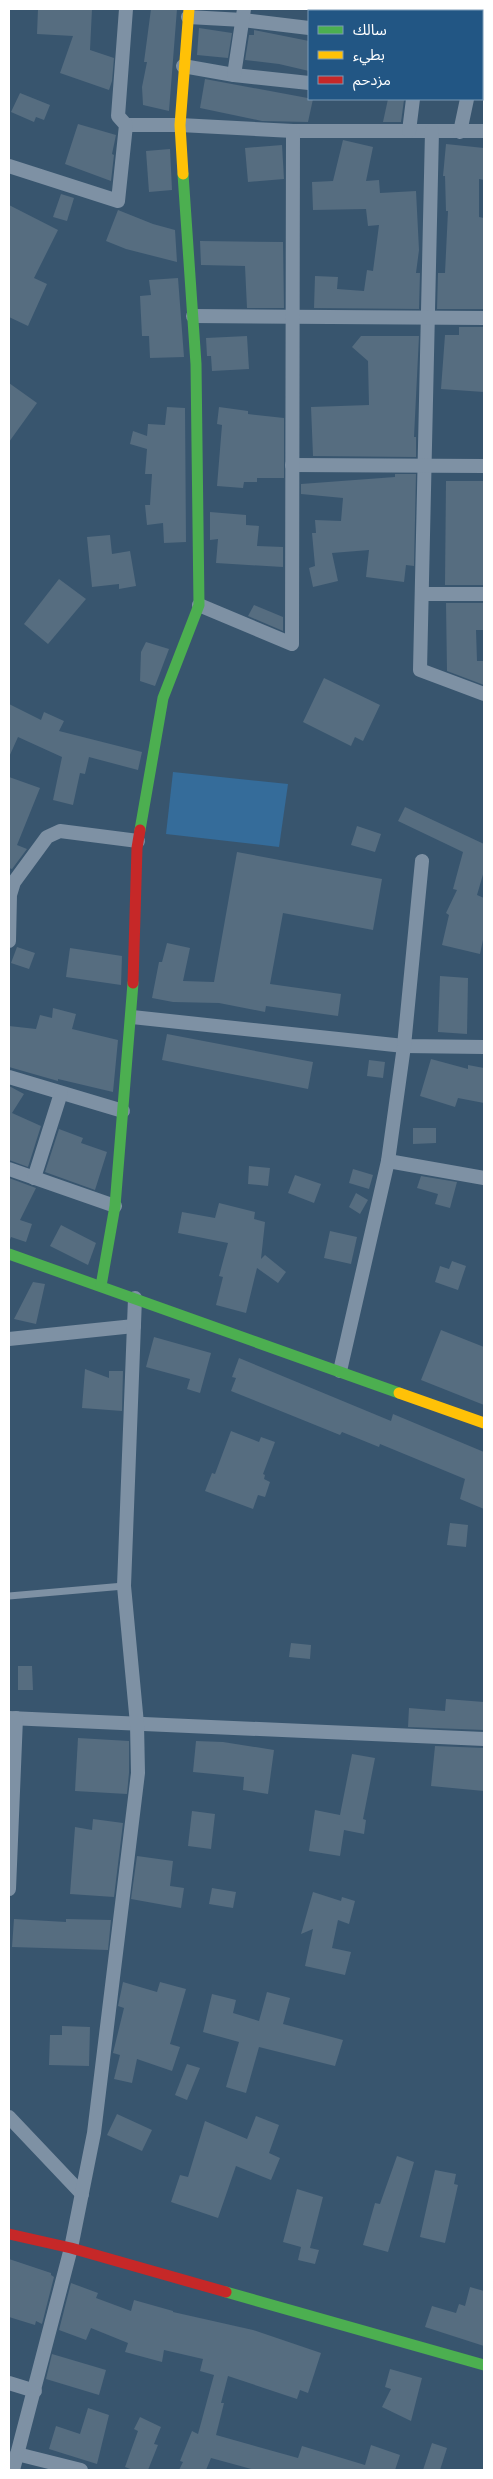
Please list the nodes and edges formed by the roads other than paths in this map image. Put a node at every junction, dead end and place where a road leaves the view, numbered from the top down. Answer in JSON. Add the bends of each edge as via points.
{"nodes":[{"id":1,"x":126,"y":9,"type":"edge"},
{"id":2,"x":189,"y":13,"type":"edge"},
{"id":3,"x":244,"y":14,"type":"edge"},
{"id":4,"x":308,"y":28,"type":"edge"},
{"id":5,"x":183,"y":66,"type":"junction"},
{"id":6,"x":234,"y":75,"type":"junction"},
{"id":7,"x":308,"y":83,"type":"edge"},
{"id":8,"x":413,"y":100,"type":"edge"},
{"id":9,"x":467,"y":100,"type":"edge"},
{"id":10,"x":180,"y":125,"type":"junction"},
{"id":11,"x":126,"y":126,"type":"junction"},
{"id":12,"x":293,"y":131,"type":"junction"},
{"id":13,"x":409,"y":131,"type":"junction"},
{"id":14,"x":432,"y":131,"type":"junction"},
{"id":15,"x":484,"y":131,"type":"edge"},
{"id":16,"x":460,"y":132,"type":"junction"},
{"id":17,"x":9,"y":166,"type":"edge"},
{"id":18,"x":193,"y":316,"type":"junction"},
{"id":19,"x":293,"y":318,"type":"junction"},
{"id":20,"x":427,"y":318,"type":"junction"},
{"id":21,"x":484,"y":318,"type":"edge"},
{"id":22,"x":292,"y":465,"type":"junction"},
{"id":23,"x":425,"y":466,"type":"junction"},
{"id":24,"x":484,"y":466,"type":"edge"},
{"id":25,"x":422,"y":594,"type":"junction"},
{"id":26,"x":484,"y":594,"type":"edge"},
{"id":27,"x":199,"y":605,"type":"junction"},
{"id":28,"x":484,"y":694,"type":"edge"},
{"id":29,"x":138,"y":841,"type":"junction"},
{"id":30,"x":422,"y":861,"type":"dead end"},
{"id":31,"x":14,"y":876,"type":"edge"},
{"id":32,"x":9,"y":941,"type":"edge"},
{"id":33,"x":132,"y":1017,"type":"junction"},
{"id":34,"x":404,"y":1046,"type":"junction"},
{"id":35,"x":484,"y":1047,"type":"edge"},
{"id":36,"x":9,"y":1077,"type":"edge"},
{"id":37,"x":61,"y":1093,"type":"junction"},
{"id":38,"x":124,"y":1111,"type":"junction"},
{"id":39,"x":388,"y":1161,"type":"junction"},
{"id":40,"x":9,"y":1169,"type":"edge"},
{"id":41,"x":34,"y":1178,"type":"junction"},
{"id":42,"x":484,"y":1178,"type":"edge"},
{"id":43,"x":115,"y":1206,"type":"junction"},
{"id":44,"x":9,"y":1254,"type":"edge"},
{"id":45,"x":101,"y":1286,"type":"junction"},
{"id":46,"x":135,"y":1298,"type":"junction"},
{"id":47,"x":134,"y":1326,"type":"junction"},
{"id":48,"x":9,"y":1339,"type":"edge"},
{"id":49,"x":340,"y":1370,"type":"junction"},
{"id":50,"x":484,"y":1423,"type":"edge"},
{"id":51,"x":124,"y":1586,"type":"junction"},
{"id":52,"x":9,"y":1596,"type":"edge"},
{"id":53,"x":13,"y":1718,"type":"edge"},
{"id":54,"x":137,"y":1724,"type":"junction"},
{"id":55,"x":484,"y":1739,"type":"edge"},
{"id":56,"x":9,"y":1889,"type":"edge"},
{"id":57,"x":9,"y":2117,"type":"edge"},
{"id":58,"x":82,"y":2194,"type":"junction"},
{"id":59,"x":9,"y":2234,"type":"edge"},
{"id":60,"x":71,"y":2248,"type":"junction"},
{"id":61,"x":484,"y":2365,"type":"edge"},
{"id":62,"x":9,"y":2383,"type":"edge"},
{"id":63,"x":35,"y":2391,"type":"junction"},
{"id":64,"x":18,"y":2454,"type":"junction"},
{"id":65,"x":14,"y":2470,"type":"edge"},
{"id":66,"x":81,"y":2470,"type":"edge"}],
"edges":[{"from":1,"to":11,"type":"street","via":[[118,116]]},
{"from":2,"to":3,"type":"street"},
{"from":2,"to":5,"type":"street"},
{"from":3,"to":4,"type":"street"},
{"from":3,"to":6,"type":"street"},
{"from":5,"to":6,"type":"street"},
{"from":5,"to":10,"type":"street"},
{"from":6,"to":7,"type":"street"},
{"from":8,"to":13,"type":"street"},
{"from":9,"to":16,"type":"street"},
{"from":10,"to":11,"type":"street"},
{"from":10,"to":12,"type":"street"},
{"from":10,"to":18,"type":"street"},
{"from":11,"to":17,"type":"street","via":[[118,201]]},
{"from":12,"to":13,"type":"street"},
{"from":12,"to":19,"type":"street"},
{"from":13,"to":14,"type":"street"},
{"from":14,"to":16,"type":"street"},
{"from":14,"to":20,"type":"street"},
{"from":15,"to":16,"type":"street"},
{"from":18,"to":19,"type":"street"},
{"from":18,"to":27,"type":"street"},
{"from":19,"to":20,"type":"street"},
{"from":19,"to":22,"type":"street"},
{"from":20,"to":21,"type":"street"},
{"from":20,"to":23,"type":"street"},
{"from":22,"to":23,"type":"street"},
{"from":22,"to":27,"type":"street","via":[[292,644]]},
{"from":23,"to":24,"type":"street"},
{"from":23,"to":25,"type":"street"},
{"from":25,"to":26,"type":"street"},
{"from":25,"to":28,"type":"street","via":[[420,670]]},
{"from":27,"to":29,"type":"street","via":[[163,698]]},
{"from":29,"to":31,"type":"street","via":[[60,831],[46,837]]},
{"from":29,"to":33,"type":"street"},
{"from":30,"to":34,"type":"street"},
{"from":31,"to":32,"type":"street","via":[[10,895]]},
{"from":33,"to":34,"type":"street"},
{"from":33,"to":38,"type":"street"},
{"from":34,"to":35,"type":"street"},
{"from":34,"to":39,"type":"street"},
{"from":36,"to":37,"type":"street"},
{"from":37,"to":38,"type":"street"},
{"from":37,"to":41,"type":"street"},
{"from":38,"to":43,"type":"street"},
{"from":39,"to":42,"type":"street"},
{"from":39,"to":49,"type":"street"},
{"from":40,"to":41,"type":"street"},
{"from":41,"to":43,"type":"street"},
{"from":43,"to":45,"type":"street"},
{"from":44,"to":45,"type":"street"},
{"from":45,"to":46,"type":"street"},
{"from":46,"to":47,"type":"street"},
{"from":46,"to":49,"type":"street"},
{"from":47,"to":48,"type":"street"},
{"from":47,"to":51,"type":"street"},
{"from":49,"to":50,"type":"street"},
{"from":51,"to":52,"type":"lane"},
{"from":51,"to":54,"type":"street"},
{"from":53,"to":54,"type":"street"},
{"from":53,"to":56,"type":"street"},
{"from":54,"to":55,"type":"street"},
{"from":54,"to":58,"type":"street","via":[[137,1783],[94,2133]]},
{"from":57,"to":58,"type":"street"},
{"from":58,"to":60,"type":"street"},
{"from":59,"to":60,"type":"street"},
{"from":60,"to":61,"type":"street"},
{"from":60,"to":63,"type":"street"},
{"from":62,"to":63,"type":"street"},
{"from":63,"to":64,"type":"street"},
{"from":64,"to":65,"type":"street"},
{"from":64,"to":66,"type":"street"}]}
